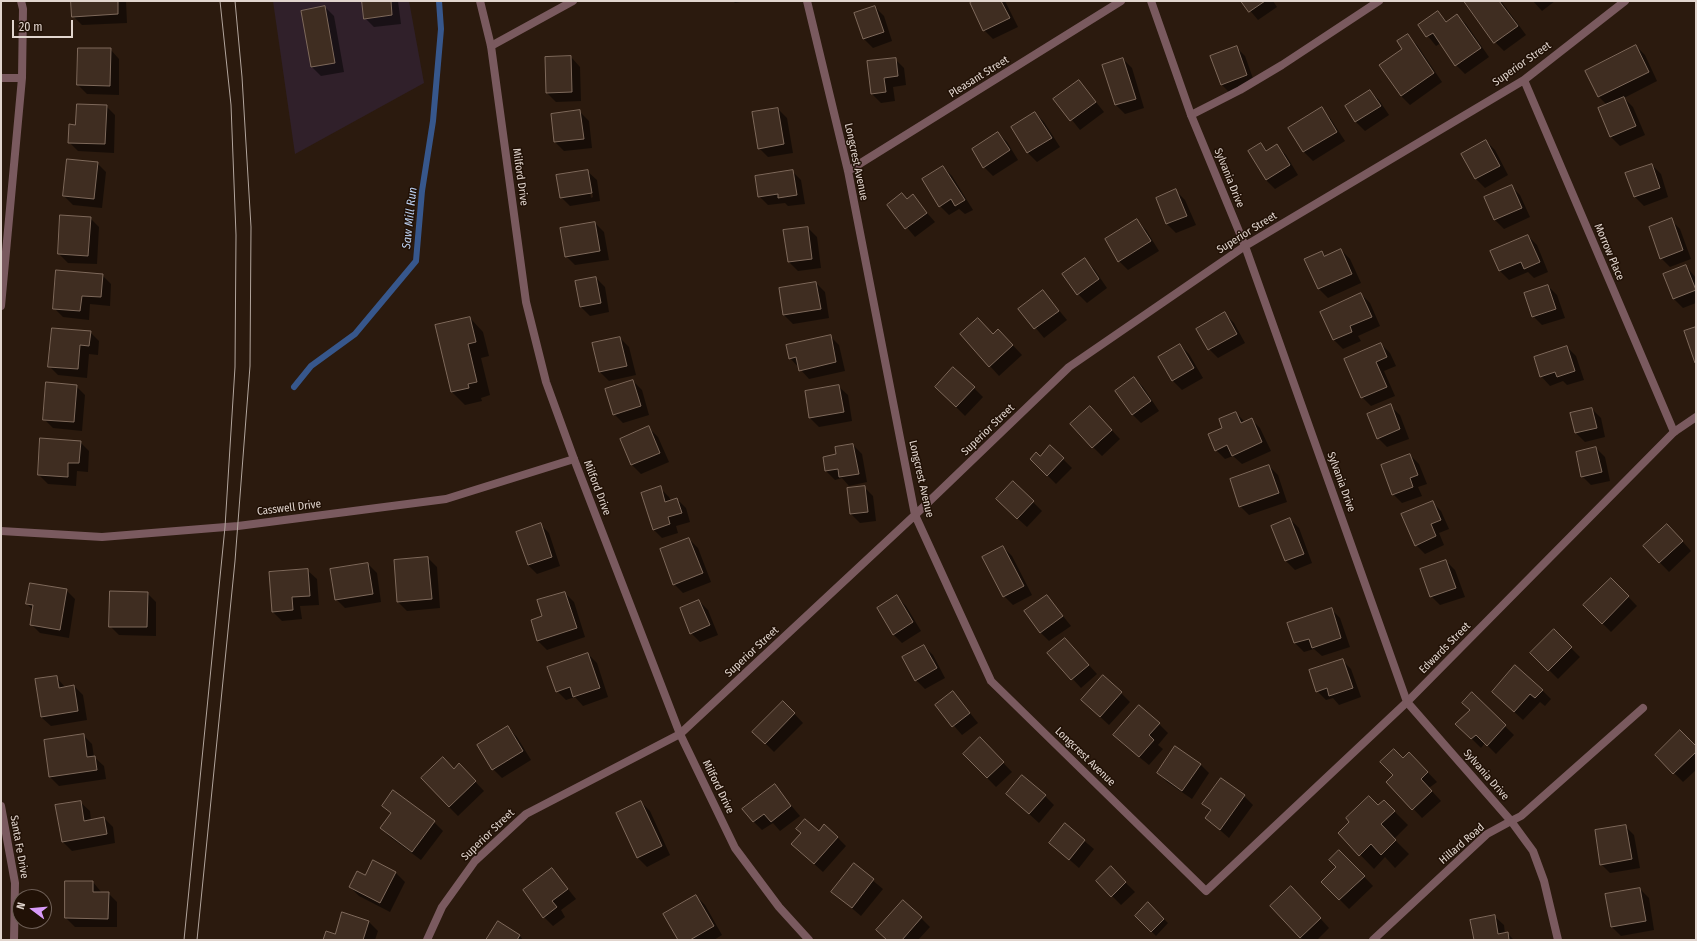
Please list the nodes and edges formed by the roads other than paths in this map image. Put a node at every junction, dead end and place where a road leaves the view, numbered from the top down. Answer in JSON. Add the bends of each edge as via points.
{"nodes":[{"id":1,"x":20,"y":1,"type":"edge"},
{"id":2,"x":480,"y":1,"type":"edge"},
{"id":3,"x":573,"y":1,"type":"edge"},
{"id":4,"x":807,"y":1,"type":"edge"},
{"id":5,"x":1121,"y":1,"type":"edge"},
{"id":6,"x":1151,"y":1,"type":"edge"},
{"id":7,"x":1379,"y":1,"type":"edge"},
{"id":8,"x":1624,"y":1,"type":"edge"},
{"id":9,"x":491,"y":46,"type":"junction"},
{"id":10,"x":1,"y":78,"type":"edge"},
{"id":11,"x":22,"y":78,"type":"junction"},
{"id":12,"x":1524,"y":80,"type":"junction"},
{"id":13,"x":1191,"y":115,"type":"junction"},
{"id":14,"x":848,"y":171,"type":"junction"},
{"id":15,"x":1245,"y":246,"type":"junction"},
{"id":16,"x":1,"y":306,"type":"edge"},
{"id":17,"x":1696,"y":417,"type":"edge"},
{"id":18,"x":1674,"y":432,"type":"junction"},
{"id":19,"x":574,"y":460,"type":"junction"},
{"id":20,"x":915,"y":515,"type":"junction"},
{"id":21,"x":1,"y":531,"type":"edge"},
{"id":22,"x":1407,"y":702,"type":"junction"},
{"id":23,"x":1642,"y":708,"type":"dead end"},
{"id":24,"x":680,"y":734,"type":"junction"},
{"id":25,"x":1,"y":806,"type":"edge"},
{"id":26,"x":1511,"y":821,"type":"junction"},
{"id":27,"x":1206,"y":891,"type":"joint"},
{"id":28,"x":14,"y":940,"type":"edge"},
{"id":29,"x":427,"y":940,"type":"edge"},
{"id":30,"x":809,"y":940,"type":"edge"},
{"id":31,"x":1373,"y":940,"type":"edge"},
{"id":32,"x":1558,"y":940,"type":"edge"}],
"edges":[{"from":1,"to":11,"type":"street","via":[[23,9]]},
{"from":2,"to":9,"type":"street","name":"Milford Drive"},
{"from":3,"to":9,"type":"street"},
{"from":4,"to":14,"type":"street","name":"Longcrest Avenue"},
{"from":5,"to":14,"type":"street","name":"Pleasant Street"},
{"from":6,"to":13,"type":"street","name":"Sylvania Drive"},
{"from":7,"to":13,"type":"street","via":[[1282,65]]},
{"from":8,"to":12,"type":"street","name":"Superior Street"},
{"from":9,"to":19,"type":"street","name":"Milford Drive","via":[[526,302],[546,382]]},
{"from":10,"to":11,"type":"street"},
{"from":11,"to":16,"type":"street"},
{"from":12,"to":15,"type":"street","name":"Superior Street"},
{"from":12,"to":18,"type":"street","name":"Morrow Place"},
{"from":13,"to":15,"type":"street","name":"Sylvania Drive"},
{"from":14,"to":20,"type":"street","name":"Longcrest Avenue"},
{"from":15,"to":20,"type":"street","name":"Superior Street","via":[[1069,367]]},
{"from":15,"to":22,"type":"street","name":"Sylvania Drive"},
{"from":17,"to":18,"type":"street","name":"Edwards Street"},
{"from":18,"to":22,"type":"street","name":"Edwards Street"},
{"from":19,"to":21,"type":"street","name":"Casswell Drive","via":[[446,499],[238,526],[102,537]]},
{"from":19,"to":24,"type":"street","name":"Milford Drive"},
{"from":20,"to":24,"type":"street","name":"Superior Street"},
{"from":20,"to":27,"type":"street","name":"Longcrest Avenue","via":[[992,680]]},
{"from":22,"to":26,"type":"street","name":"Sylvania Drive"},
{"from":22,"to":27,"type":"street","name":"Edwards Street"},
{"from":23,"to":26,"type":"street","name":"Hillard Road","via":[[1521,816]]},
{"from":24,"to":29,"type":"street","name":"Superior Street","via":[[526,814],[474,861],[442,907]]},
{"from":24,"to":30,"type":"street","name":"Milford Drive","via":[[735,848],[779,907]]},
{"from":25,"to":28,"type":"street","name":"Santa Fe Drive","via":[[15,884]]},
{"from":26,"to":31,"type":"street","name":"Hillard Road","via":[[1487,834]]},
{"from":26,"to":32,"type":"street","name":"Sylvania Drive","via":[[1533,851],[1544,881]]}]}
